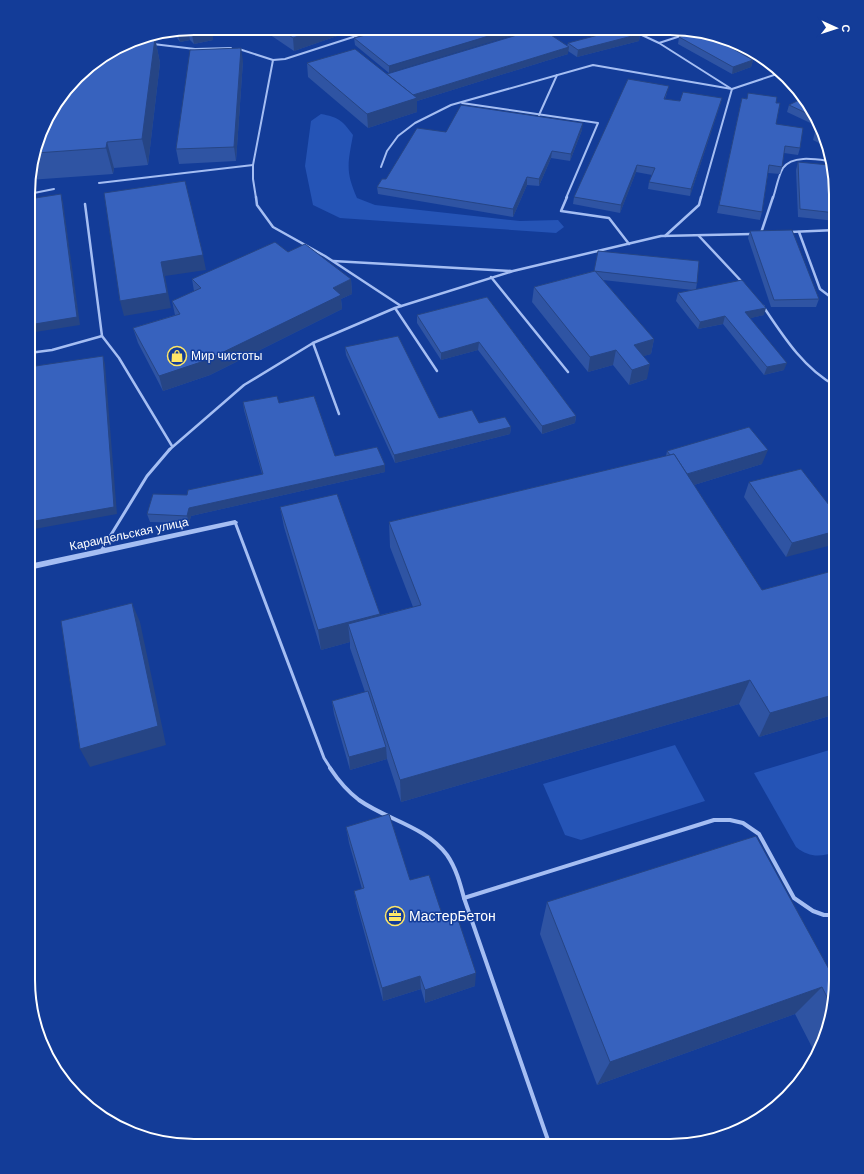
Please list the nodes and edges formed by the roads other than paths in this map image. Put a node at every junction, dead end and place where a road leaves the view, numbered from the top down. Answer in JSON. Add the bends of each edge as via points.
{"nodes":[{"id":1,"x":357,"y":35,"type":"edge"},
{"id":2,"x":642,"y":35,"type":"edge"},
{"id":3,"x":682,"y":35,"type":"edge"},
{"id":4,"x":659,"y":43,"type":"junction"},
{"id":5,"x":152,"y":44,"type":"edge"},
{"id":6,"x":272,"y":60,"type":"junction"},
{"id":7,"x":558,"y":75,"type":"junction"},
{"id":8,"x":775,"y":75,"type":"edge"},
{"id":9,"x":732,"y":89,"type":"junction"},
{"id":10,"x":460,"y":103,"type":"junction"},
{"id":11,"x":539,"y":115,"type":"junction"},
{"id":12,"x":826,"y":161,"type":"edge"},
{"id":13,"x":253,"y":165,"type":"junction"},
{"id":14,"x":381,"y":167,"type":"dead end"},
{"id":15,"x":99,"y":183,"type":"dead end"},
{"id":16,"x":54,"y":189,"type":"dead end"},
{"id":17,"x":35,"y":193,"type":"edge"},
{"id":18,"x":85,"y":204,"type":"dead end"},
{"id":19,"x":829,"y":230,"type":"edge"},
{"id":20,"x":784,"y":232,"type":"edge"},
{"id":21,"x":799,"y":232,"type":"junction"},
{"id":22,"x":768,"y":233,"type":"edge"},
{"id":23,"x":753,"y":234,"type":"edge"},
{"id":24,"x":665,"y":236,"type":"junction"},
{"id":25,"x":699,"y":236,"type":"junction"},
{"id":26,"x":629,"y":244,"type":"junction"},
{"id":27,"x":332,"y":261,"type":"junction"},
{"id":28,"x":513,"y":271,"type":"junction"},
{"id":29,"x":491,"y":277,"type":"junction"},
{"id":30,"x":747,"y":288,"type":"edge"},
{"id":31,"x":829,"y":296,"type":"edge"},
{"id":32,"x":762,"y":305,"type":"edge"},
{"id":33,"x":401,"y":306,"type":"junction"},
{"id":34,"x":395,"y":308,"type":"junction"},
{"id":35,"x":102,"y":336,"type":"junction"},
{"id":36,"x":313,"y":343,"type":"junction"},
{"id":37,"x":35,"y":352,"type":"edge"},
{"id":38,"x":437,"y":371,"type":"dead end"},
{"id":39,"x":568,"y":372,"type":"dead end"},
{"id":40,"x":829,"y":382,"type":"edge"},
{"id":41,"x":338,"y":414,"type":"dead end"},
{"id":42,"x":172,"y":446,"type":"junction"},
{"id":43,"x":235,"y":522,"type":"joint"},
{"id":44,"x":101,"y":551,"type":"junction"},
{"id":45,"x":35,"y":566,"type":"edge"},
{"id":46,"x":464,"y":898,"type":"junction"},
{"id":47,"x":829,"y":914,"type":"edge"},
{"id":48,"x":548,"y":1139,"type":"edge"}],
"edges":[{"from":1,"to":6,"type":"lane","via":[[285,59]]},
{"from":2,"to":4,"type":"lane"},
{"from":3,"to":4,"type":"lane"},
{"from":4,"to":9,"type":"lane"},
{"from":5,"to":6,"type":"lane","via":[[195,49],[243,50]]},
{"from":6,"to":13,"type":"lane"},
{"from":7,"to":9,"type":"lane","via":[[593,65]]},
{"from":7,"to":10,"type":"lane"},
{"from":7,"to":11,"type":"lane"},
{"from":8,"to":9,"type":"lane"},
{"from":9,"to":24,"type":"lane","via":[[699,206]]},
{"from":10,"to":11,"type":"lane"},
{"from":10,"to":14,"type":"lane","via":[[415,123],[398,136],[387,151]]},
{"from":11,"to":26,"type":"lane","via":[[598,124],[561,211],[609,218]]},
{"from":12,"to":22,"type":"lane","via":[[804,158],[790,162],[784,168],[761,233]]},
{"from":13,"to":15,"type":"lane"},
{"from":13,"to":27,"type":"lane","via":[[257,205],[274,226]]},
{"from":16,"to":17,"type":"lane"},
{"from":18,"to":35,"type":"lane"},
{"from":19,"to":21,"type":"lane"},
{"from":20,"to":21,"type":"lane"},
{"from":21,"to":31,"type":"lane","via":[[820,289]]},
{"from":23,"to":25,"type":"lane"},
{"from":24,"to":25,"type":"lane"},
{"from":24,"to":26,"type":"lane"},
{"from":25,"to":30,"type":"lane"},
{"from":26,"to":28,"type":"lane"},
{"from":27,"to":28,"type":"lane"},
{"from":27,"to":33,"type":"lane"},
{"from":28,"to":29,"type":"lane"},
{"from":29,"to":33,"type":"lane"},
{"from":29,"to":39,"type":"lane"},
{"from":32,"to":40,"type":"lane","via":[[810,367]]},
{"from":33,"to":34,"type":"lane"},
{"from":34,"to":36,"type":"lane"},
{"from":34,"to":38,"type":"lane"},
{"from":35,"to":37,"type":"lane"},
{"from":35,"to":42,"type":"lane","via":[[119,358]]},
{"from":36,"to":41,"type":"lane"},
{"from":36,"to":42,"type":"lane","via":[[244,385]]},
{"from":42,"to":44,"type":"lane","via":[[147,476]]},
{"from":43,"to":44,"type":"street","name":"Караидельская улица"},
{"from":43,"to":46,"type":"lane","via":[[324,758],[334,775],[344,787],[367,805],[400,820],[433,841],[454,868]]},
{"from":44,"to":45,"type":"street","name":"Караидельская улица"},
{"from":46,"to":47,"type":"lane","via":[[714,820],[730,820],[743,823],[759,834],[794,898],[812,911]]},
{"from":46,"to":48,"type":"lane"}]}
